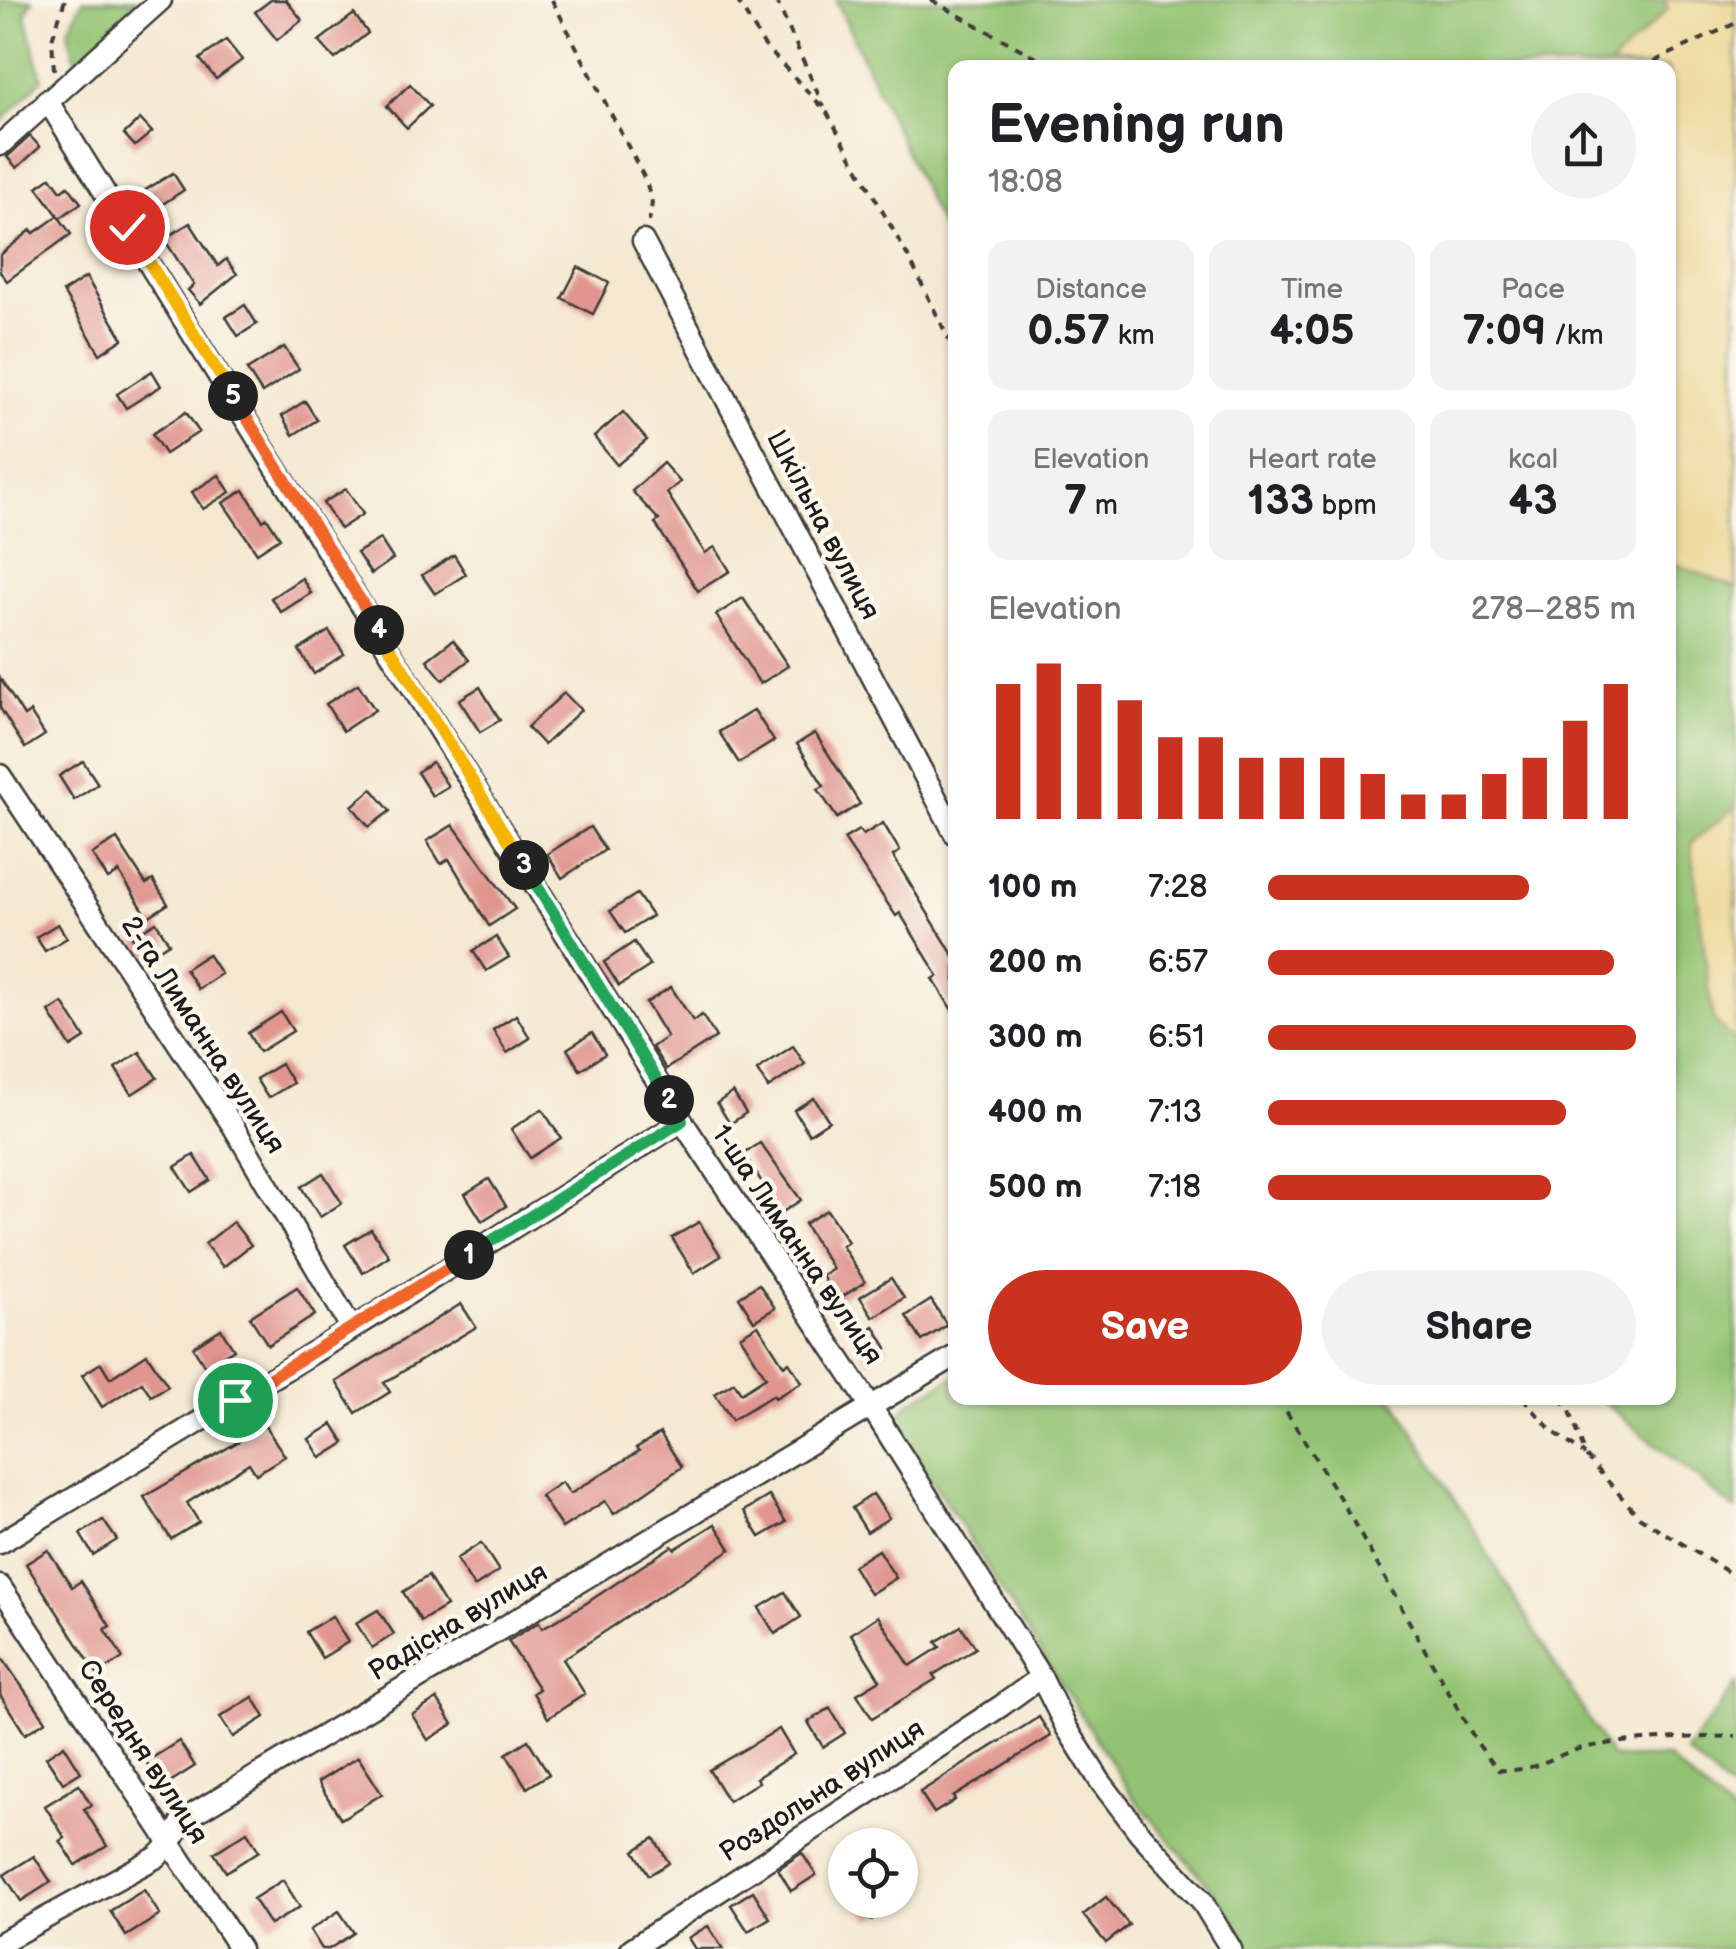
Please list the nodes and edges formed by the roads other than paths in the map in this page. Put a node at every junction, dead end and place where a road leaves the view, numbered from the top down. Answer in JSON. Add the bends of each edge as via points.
{"nodes":[{"id":1,"x":161,"y":0,"type":"edge"},
{"id":2,"x":54,"y":94,"type":"junction"},
{"id":3,"x":0,"y":145,"type":"edge"},
{"id":4,"x":643,"y":241,"type":"road end"},
{"id":5,"x":0,"y":775,"type":"edge"},
{"id":6,"x":948,"y":821,"type":"edge"},
{"id":7,"x":682,"y":1121,"type":"junction"},
{"id":8,"x":352,"y":1330,"type":"junction"},
{"id":9,"x":948,"y":1360,"type":"edge"},
{"id":10,"x":870,"y":1406,"type":"junction"},
{"id":11,"x":0,"y":1543,"type":"edge"},
{"id":12,"x":0,"y":1586,"type":"edge"},
{"id":13,"x":1041,"y":1677,"type":"junction"},
{"id":14,"x":170,"y":1844,"type":"junction"},
{"id":15,"x":0,"y":1943,"type":"edge"},
{"id":16,"x":1229,"y":1948,"type":"edge"},
{"id":17,"x":240,"y":1949,"type":"edge"},
{"id":18,"x":631,"y":1949,"type":"edge"}],
"edges":[{"from":1,"to":2,"type":"street"},
{"from":2,"to":3,"type":"street"},
{"from":2,"to":7,"type":"street","name":"1-ша Лиманна вулиця"},
{"from":4,"to":6,"type":"street","name":"Шкільна вулиця"},
{"from":5,"to":8,"type":"street","name":"2-га Лиманна вулиця","via":[[233,1126]]},
{"from":7,"to":8,"type":"street"},
{"from":7,"to":10,"type":"street","name":"1-ша Лиманна вулиця"},
{"from":8,"to":11,"type":"street"},
{"from":9,"to":10,"type":"street","name":"Радісна вулиця"},
{"from":10,"to":13,"type":"street","name":"1-ша Лиманна вулиця"},
{"from":10,"to":14,"type":"street","name":"Радісна вулиця","via":[[183,1820]]},
{"from":12,"to":14,"type":"street","name":"Середня вулиця"},
{"from":13,"to":16,"type":"street","name":"1-ша Лиманна вулиця","via":[[1100,1781],[1201,1900]]},
{"from":13,"to":18,"type":"street","name":"Роздольна вулиця"},
{"from":14,"to":15,"type":"street","name":"Радісна вулиця"},
{"from":14,"to":17,"type":"street","name":"Середня вулиця"}]}
